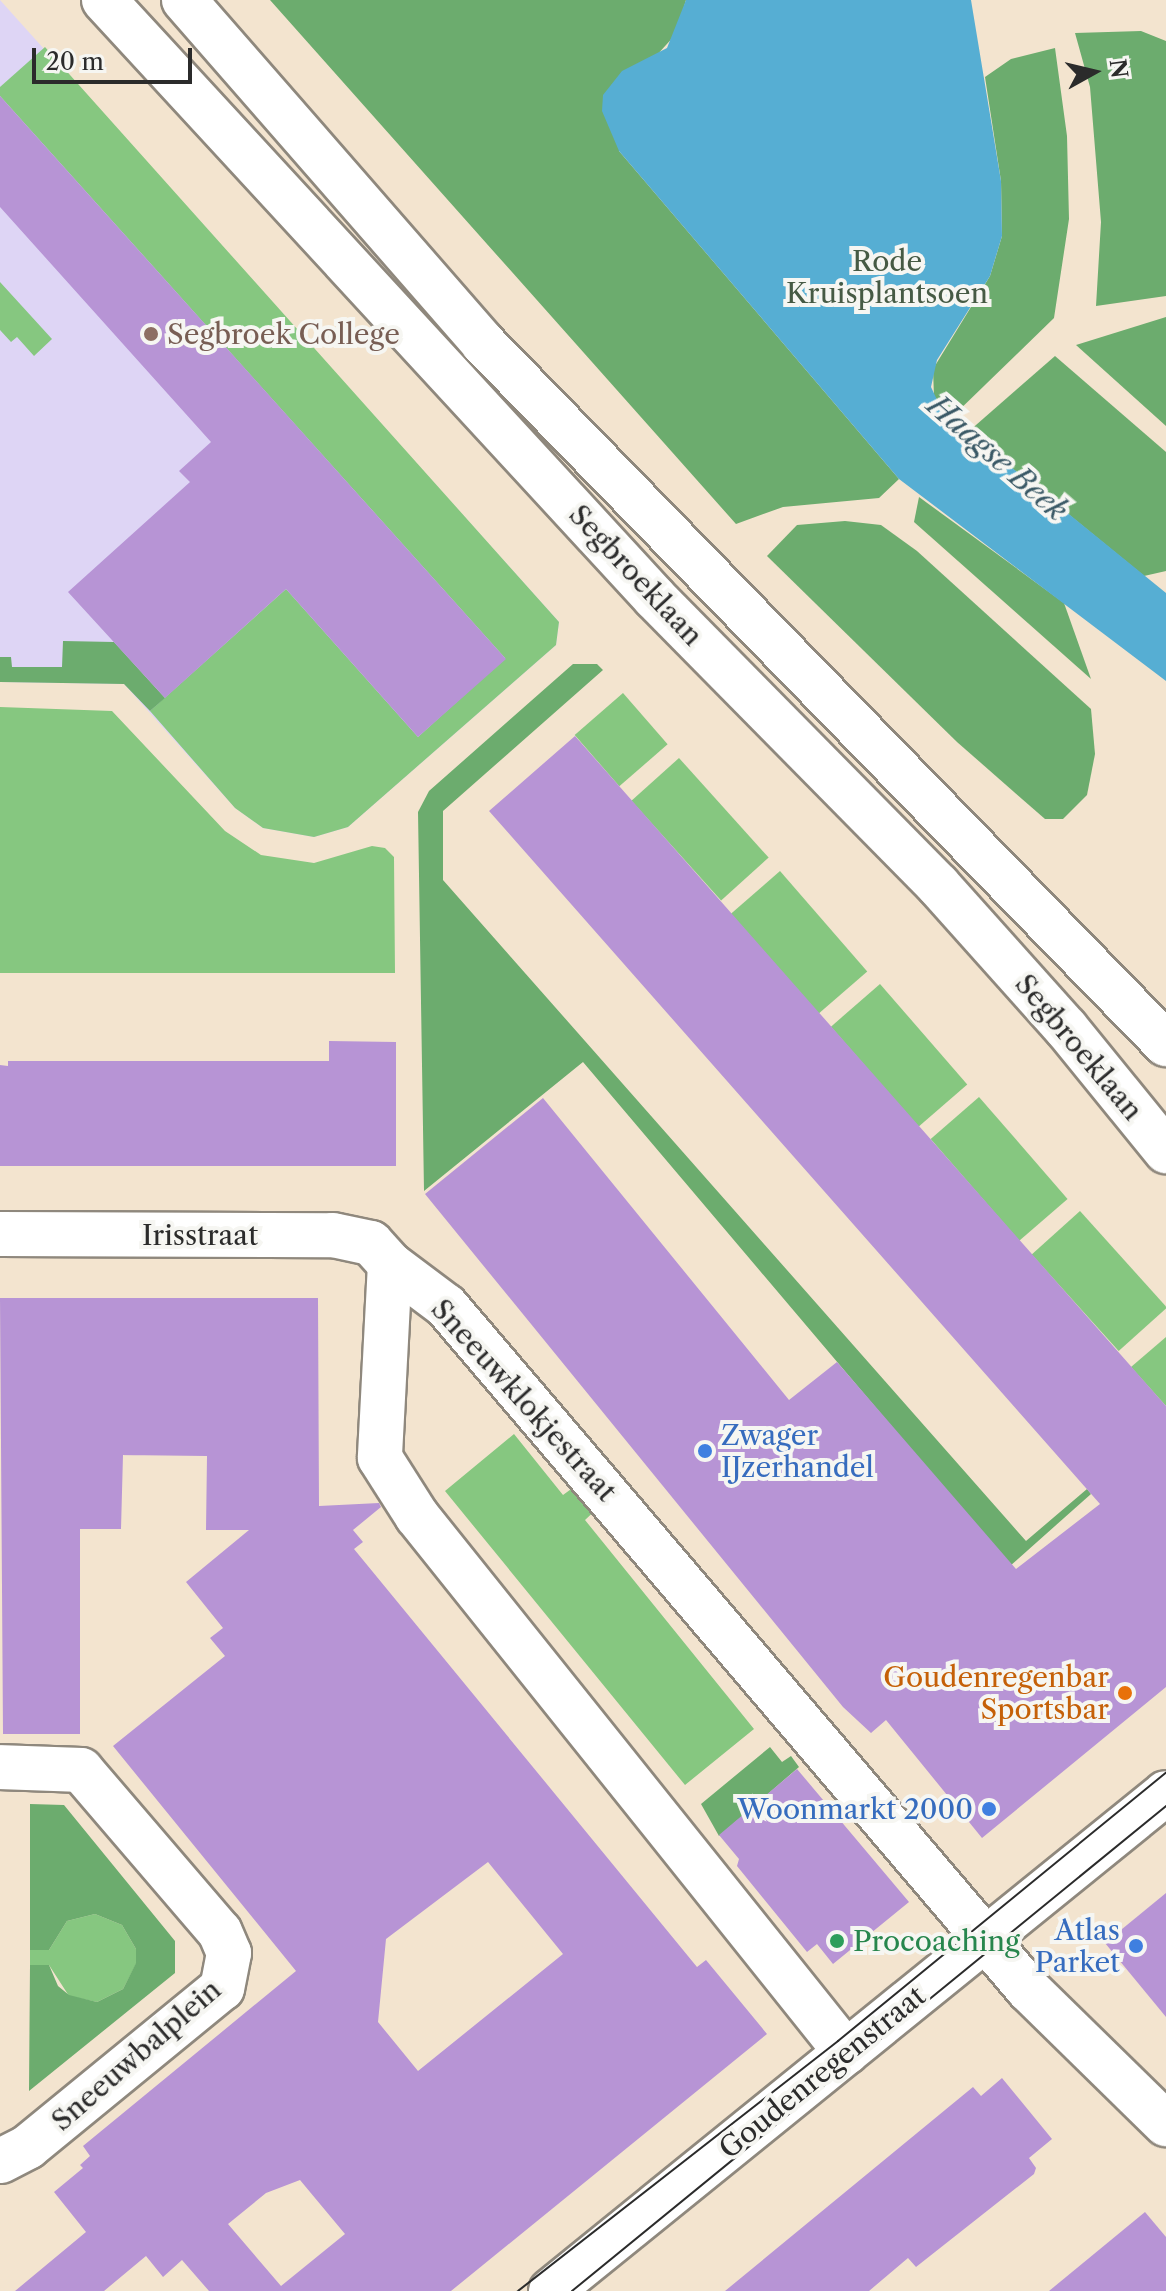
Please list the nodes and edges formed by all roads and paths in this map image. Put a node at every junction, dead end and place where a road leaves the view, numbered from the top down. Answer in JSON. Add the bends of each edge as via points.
{"nodes":[{"id":1,"x":104,"y":0,"type":"edge"},
{"id":2,"x":184,"y":0,"type":"edge"},
{"id":3,"x":1166,"y":1044,"type":"edge"},
{"id":4,"x":1166,"y":1151,"type":"edge"},
{"id":5,"x":0,"y":1234,"type":"edge"},
{"id":6,"x":390,"y":1264,"type":"junction"},
{"id":7,"x":0,"y":1767,"type":"edge"},
{"id":8,"x":1166,"y":1793,"type":"edge"},
{"id":9,"x":988,"y":1938,"type":"junction"},
{"id":10,"x":846,"y":2052,"type":"junction"},
{"id":11,"x":1166,"y":2124,"type":"edge"},
{"id":12,"x":0,"y":2161,"type":"edge"},
{"id":13,"x":551,"y":2291,"type":"edge"}],
"edges":[{"from":1,"to":4,"type":"street","name":"Segbroeklaan","via":[[655,598],[938,885]]},
{"from":2,"to":3,"type":"street","name":"Segbroeklaan","via":[[483,343]]},
{"from":5,"to":6,"type":"street","name":"Irisstraat","via":[[333,1235],[371,1243]]},
{"from":6,"to":9,"type":"street","name":"Sneeuwklokjestraat","via":[[446,1306]]},
{"from":6,"to":10,"type":"street","name":"Sneeuwklokjestraat","via":[[380,1458],[426,1528]]},
{"from":7,"to":12,"type":"street","name":"Sneeuwbalplein","via":[[81,1770],[220,1932],[229,1953],[222,1988],[28,2147]]},
{"from":8,"to":9,"type":"street","name":"Goudenregenstraat"},
{"from":9,"to":10,"type":"street","name":"Goudenregenstraat"},
{"from":9,"to":11,"type":"street","name":"Sneeuwklokjestraat","via":[[1029,1990]]},
{"from":10,"to":13,"type":"street","name":"Goudenregenstraat"}]}
